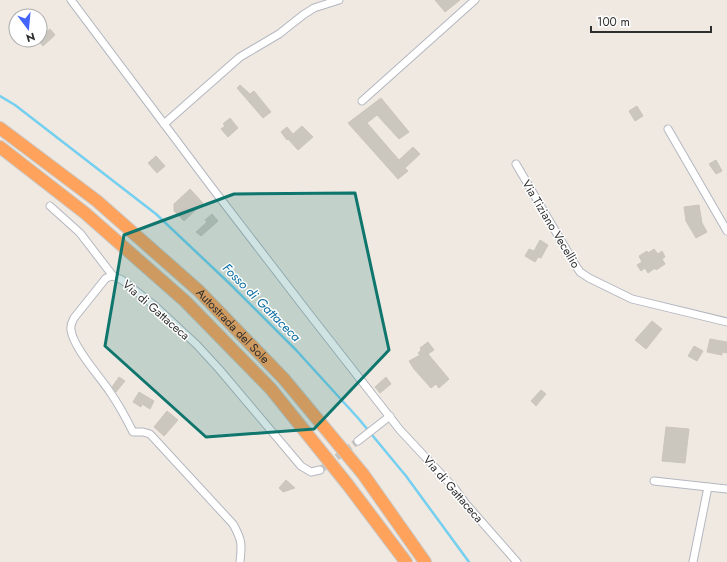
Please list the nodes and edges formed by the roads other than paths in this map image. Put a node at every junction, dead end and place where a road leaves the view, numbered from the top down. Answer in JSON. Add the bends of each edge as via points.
{"nodes":[{"id":1,"x":71,"y":0,"type":"edge"},
{"id":2,"x":339,"y":0,"type":"edge"},
{"id":3,"x":474,"y":0,"type":"edge"},
{"id":4,"x":362,"y":101,"type":"dead end"},
{"id":5,"x":164,"y":124,"type":"junction"},
{"id":6,"x":0,"y":128,"type":"edge"},
{"id":7,"x":668,"y":129,"type":"dead end"},
{"id":8,"x":0,"y":147,"type":"edge"},
{"id":9,"x":516,"y":164,"type":"dead end"},
{"id":10,"x":50,"y":206,"type":"dead end"},
{"id":11,"x":727,"y":231,"type":"edge"},
{"id":12,"x":113,"y":276,"type":"junction"},
{"id":13,"x":727,"y":322,"type":"edge"},
{"id":14,"x":390,"y":416,"type":"junction"},
{"id":15,"x":358,"y":441,"type":"tunnel mouth"},
{"id":16,"x":320,"y":470,"type":"dead end"},
{"id":17,"x":654,"y":481,"type":"dead end"},
{"id":18,"x":708,"y":487,"type":"junction"},
{"id":19,"x":727,"y":489,"type":"edge"},
{"id":20,"x":240,"y":562,"type":"edge"},
{"id":21,"x":406,"y":562,"type":"edge"},
{"id":22,"x":425,"y":562,"type":"edge"},
{"id":23,"x":517,"y":562,"type":"edge"},
{"id":24,"x":693,"y":562,"type":"edge"}],
"edges":[{"from":1,"to":5,"type":"street","name":"Via di Gattaceca"},
{"from":2,"to":5,"type":"street","via":[[308,11],[280,34],[240,57]]},
{"from":3,"to":4,"type":"street"},
{"from":5,"to":14,"type":"street","name":"Via di Gattaceca"},
{"from":6,"to":22,"type":"highway","name":"Autostrada del Sole","via":[[97,201],[204,297],[284,379],[363,474]]},
{"from":7,"to":11,"type":"street"},
{"from":8,"to":21,"type":"highway","name":"Autostrada del Sole","via":[[85,213],[185,301],[271,389]]},
{"from":9,"to":13,"type":"street","name":"Via Tiziano Vecellio","via":[[576,266],[585,276],[637,301]]},
{"from":10,"to":12,"type":"street","via":[[80,233]]},
{"from":12,"to":16,"type":"street","name":"Via di Gattaceca","via":[[155,306],[197,346],[301,466],[311,472]]},
{"from":12,"to":20,"type":"street","name":"Via di Gattaceca","via":[[106,278],[71,324],[70,330],[79,351],[111,393],[133,432],[150,434],[233,524],[240,537]]},
{"from":14,"to":15,"type":"street"},
{"from":14,"to":23,"type":"street","name":"Via di Gattaceca"},
{"from":17,"to":18,"type":"street"},
{"from":18,"to":19,"type":"street"},
{"from":18,"to":24,"type":"street"}]}
